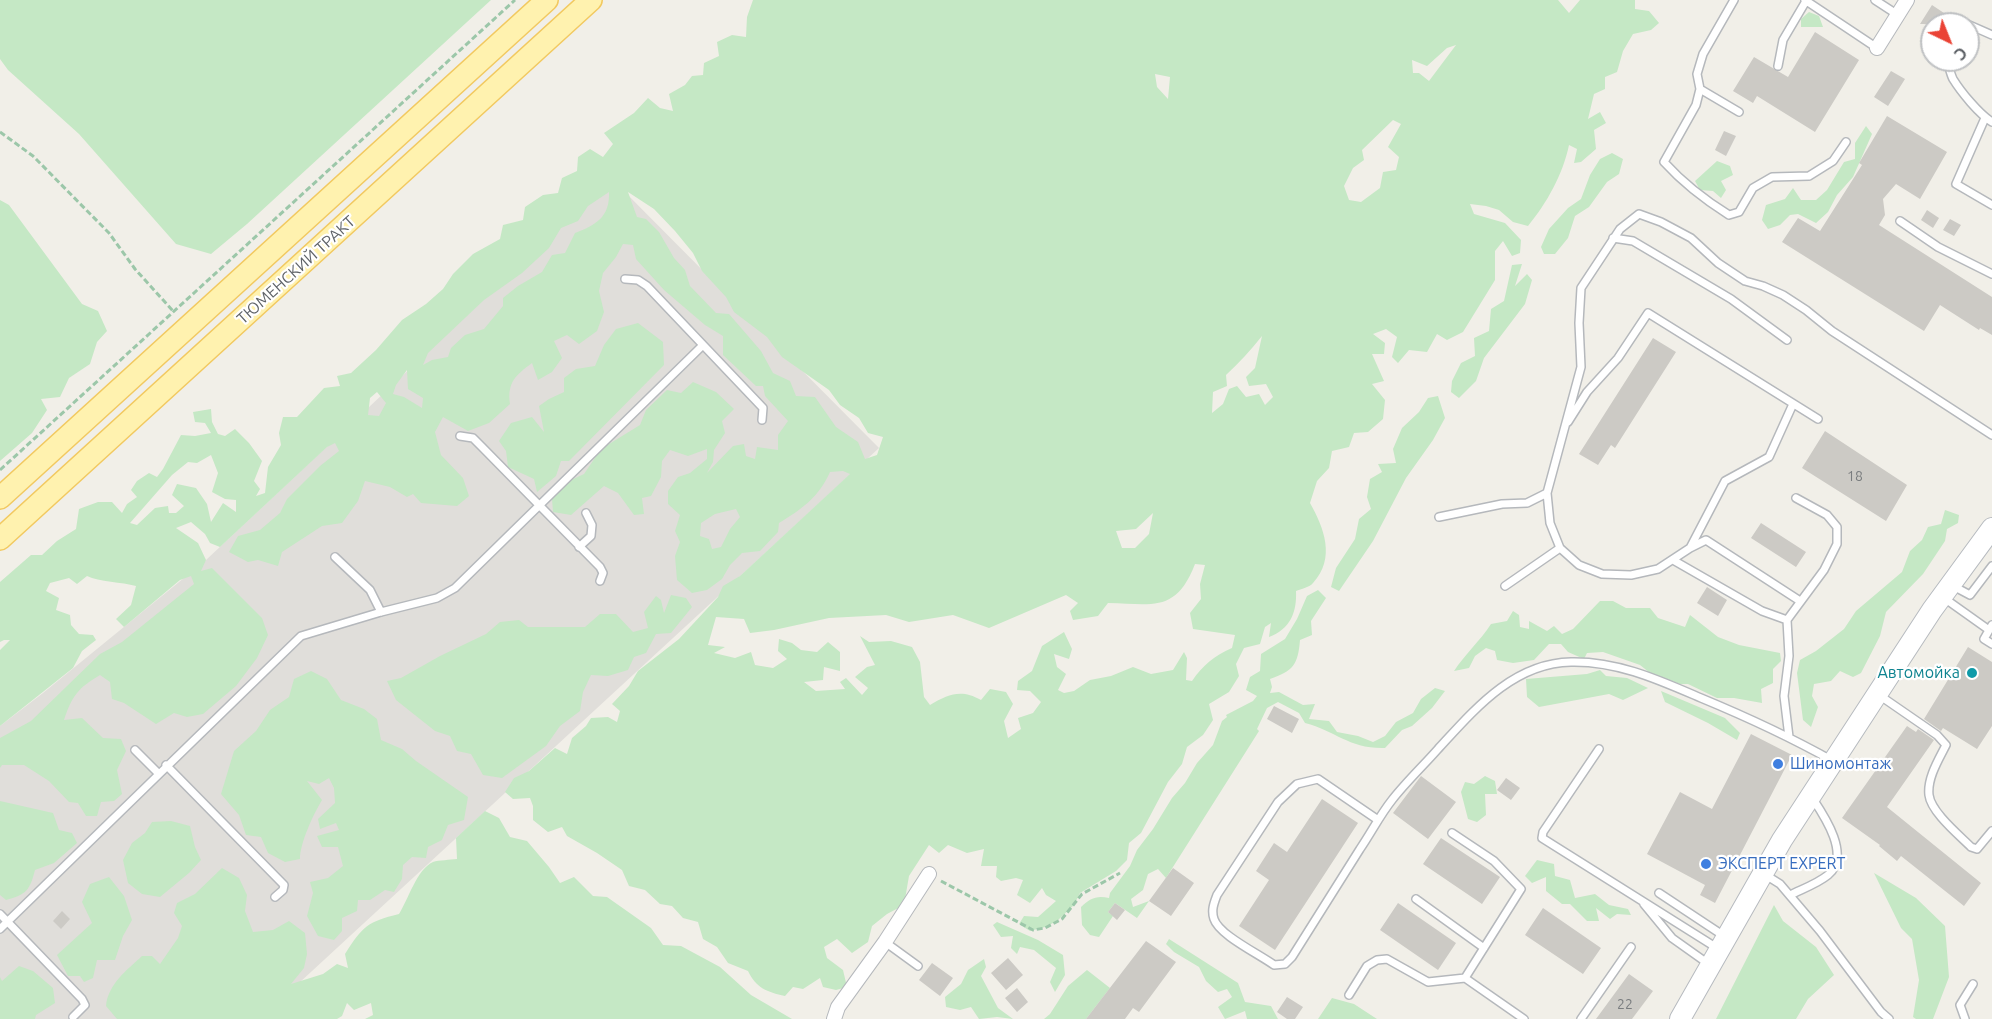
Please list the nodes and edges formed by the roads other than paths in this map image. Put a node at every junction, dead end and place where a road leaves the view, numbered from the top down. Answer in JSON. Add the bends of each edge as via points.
{"nodes":[{"id":1,"x":548,"y":0,"type":"edge"},
{"id":2,"x":591,"y":0,"type":"edge"},
{"id":3,"x":1734,"y":0,"type":"edge"},
{"id":4,"x":1805,"y":0,"type":"edge"},
{"id":5,"x":1875,"y":0,"type":"edge"},
{"id":6,"x":1906,"y":0,"type":"edge"},
{"id":7,"x":1898,"y":15,"type":"junction"},
{"id":8,"x":1877,"y":48,"type":"joint"},
{"id":9,"x":1778,"y":66,"type":"dead end"},
{"id":10,"x":1951,"y":72,"type":"edge"},
{"id":11,"x":1700,"y":89,"type":"junction"},
{"id":12,"x":1739,"y":112,"type":"dead end"},
{"id":13,"x":1988,"y":120,"type":"edge"},
{"id":14,"x":1846,"y":142,"type":"dead end"},
{"id":15,"x":1992,"y":206,"type":"edge"},
{"id":16,"x":1900,"y":222,"type":"dead end"},
{"id":17,"x":1613,"y":238,"type":"junction"},
{"id":18,"x":1992,"y":274,"type":"edge"},
{"id":19,"x":625,"y":279,"type":"dead end"},
{"id":20,"x":1787,"y":340,"type":"dead end"},
{"id":21,"x":702,"y":346,"type":"junction"},
{"id":22,"x":1793,"y":404,"type":"junction"},
{"id":23,"x":1818,"y":419,"type":"dead end"},
{"id":24,"x":762,"y":420,"type":"dead end"},
{"id":25,"x":1565,"y":427,"type":"junction"},
{"id":26,"x":1992,"y":435,"type":"edge"},
{"id":27,"x":460,"y":436,"type":"dead end"},
{"id":28,"x":1546,"y":493,"type":"junction"},
{"id":29,"x":0,"y":498,"type":"edge"},
{"id":30,"x":1796,"y":498,"type":"dead end"},
{"id":31,"x":539,"y":504,"type":"junction"},
{"id":32,"x":586,"y":513,"type":"dead end"},
{"id":33,"x":1439,"y":517,"type":"dead end"},
{"id":34,"x":1992,"y":528,"type":"edge"},
{"id":35,"x":0,"y":539,"type":"edge"},
{"id":36,"x":579,"y":547,"type":"junction"},
{"id":37,"x":1560,"y":548,"type":"junction"},
{"id":38,"x":1690,"y":548,"type":"junction"},
{"id":39,"x":335,"y":557,"type":"dead end"},
{"id":40,"x":1673,"y":560,"type":"junction"},
{"id":41,"x":1992,"y":566,"type":"edge"},
{"id":42,"x":600,"y":581,"type":"dead end"},
{"id":43,"x":1505,"y":586,"type":"dead end"},
{"id":44,"x":1946,"y":590,"type":"junction"},
{"id":45,"x":1800,"y":601,"type":"junction"},
{"id":46,"x":381,"y":612,"type":"junction"},
{"id":47,"x":1787,"y":620,"type":"junction"},
{"id":48,"x":1990,"y":627,"type":"edge"},
{"id":49,"x":1992,"y":644,"type":"edge"},
{"id":50,"x":1877,"y":693,"type":"junction"},
{"id":51,"x":1789,"y":736,"type":"junction"},
{"id":52,"x":1599,"y":749,"type":"dead end"},
{"id":53,"x":135,"y":750,"type":"dead end"},
{"id":54,"x":1833,"y":761,"type":"junction"},
{"id":55,"x":166,"y":765,"type":"junction"},
{"id":56,"x":158,"y":773,"type":"junction"},
{"id":57,"x":1811,"y":796,"type":"junction"},
{"id":58,"x":1378,"y":820,"type":"junction"},
{"id":59,"x":1992,"y":831,"type":"edge"},
{"id":60,"x":1452,"y":833,"type":"dead end"},
{"id":61,"x":1762,"y":873,"type":"junction"},
{"id":62,"x":929,"y":874,"type":"road end"},
{"id":63,"x":1659,"y":893,"type":"dead end"},
{"id":64,"x":1790,"y":895,"type":"junction"},
{"id":65,"x":275,"y":897,"type":"dead end"},
{"id":66,"x":1416,"y":899,"type":"dead end"},
{"id":67,"x":1640,"y":900,"type":"junction"},
{"id":68,"x":0,"y":914,"type":"edge"},
{"id":69,"x":8,"y":921,"type":"junction"},
{"id":70,"x":0,"y":929,"type":"edge"},
{"id":71,"x":885,"y":942,"type":"junction"},
{"id":72,"x":1631,"y":947,"type":"dead end"},
{"id":73,"x":1484,"y":948,"type":"junction"},
{"id":74,"x":1719,"y":951,"type":"junction"},
{"id":75,"x":918,"y":966,"type":"dead end"},
{"id":76,"x":1465,"y":978,"type":"junction"},
{"id":77,"x":1973,"y":984,"type":"dead end"},
{"id":78,"x":1349,"y":995,"type":"dead end"},
{"id":79,"x":1512,"y":1011,"type":"junction"},
{"id":80,"x":73,"y":1017,"type":"dead end"},
{"id":81,"x":834,"y":1019,"type":"edge"},
{"id":82,"x":1506,"y":1019,"type":"edge"},
{"id":83,"x":1524,"y":1019,"type":"edge"},
{"id":84,"x":1581,"y":1019,"type":"edge"},
{"id":85,"x":1680,"y":1019,"type":"edge"},
{"id":86,"x":1889,"y":1019,"type":"edge"},
{"id":87,"x":1965,"y":1019,"type":"edge"}],
"edges":[{"from":1,"to":29,"type":"main road","name":"ТЮМЕНСКИЙ ТРАКТ"},
{"from":2,"to":35,"type":"main road","name":"ТЮМЕНСКИЙ ТРАКТ"},
{"from":3,"to":11,"type":"lane","via":[[1703,54],[1697,74]]},
{"from":4,"to":8,"type":"lane"},
{"from":4,"to":9,"type":"lane","via":[[1783,40]]},
{"from":5,"to":7,"type":"lane"},
{"from":6,"to":7,"type":"street"},
{"from":7,"to":8,"type":"street"},
{"from":10,"to":13,"type":"lane"},
{"from":11,"to":12,"type":"lane"},
{"from":11,"to":14,"type":"lane","via":[[1696,105],[1664,162],[1703,199],[1729,215],[1739,212],[1753,188],[1772,177],[1809,176],[1833,161]]},
{"from":13,"to":15,"type":"lane","via":[[1956,184]]},
{"from":16,"to":18,"type":"lane","via":[[1938,247]]},
{"from":17,"to":20,"type":"lane","via":[[1633,241],[1731,299]]},
{"from":17,"to":25,"type":"lane","via":[[1581,288],[1581,367]]},
{"from":17,"to":26,"type":"lane","via":[[1639,214],[1661,222],[1691,238],[1745,281],[1783,295]]},
{"from":19,"to":21,"type":"lane","via":[[647,286]]},
{"from":21,"to":24,"type":"lane","via":[[763,408]]},
{"from":21,"to":31,"type":"lane"},
{"from":22,"to":23,"type":"lane"},
{"from":22,"to":25,"type":"lane","via":[[1648,313]]},
{"from":22,"to":38,"type":"lane","via":[[1769,457],[1725,481]]},
{"from":25,"to":28,"type":"lane"},
{"from":27,"to":31,"type":"lane","via":[[473,438]]},
{"from":28,"to":33,"type":"lane","via":[[1527,503]]},
{"from":28,"to":37,"type":"lane","via":[[1550,523]]},
{"from":30,"to":45,"type":"lane","via":[[1827,515],[1837,527],[1837,544],[1824,570]]},
{"from":31,"to":36,"type":"lane"},
{"from":31,"to":46,"type":"lane","via":[[454,588],[437,598]]},
{"from":32,"to":36,"type":"lane","via":[[592,525],[591,536]]},
{"from":34,"to":44,"type":"street"},
{"from":36,"to":42,"type":"lane","via":[[603,573]]},
{"from":37,"to":40,"type":"lane","via":[[1579,566],[1602,574],[1631,575],[1658,569]]},
{"from":37,"to":43,"type":"lane"},
{"from":38,"to":40,"type":"lane"},
{"from":38,"to":45,"type":"lane","via":[[1706,540]]},
{"from":39,"to":46,"type":"lane","via":[[370,590]]},
{"from":40,"to":47,"type":"lane","via":[[1762,611]]},
{"from":41,"to":44,"type":"lane","via":[[1970,595]]},
{"from":44,"to":48,"type":"lane"},
{"from":44,"to":50,"type":"street"},
{"from":45,"to":47,"type":"lane"},
{"from":46,"to":55,"type":"lane","via":[[301,636]]},
{"from":47,"to":51,"type":"lane","via":[[1789,656],[1784,696]]},
{"from":48,"to":49,"type":"lane","via":[[1984,639]]},
{"from":50,"to":54,"type":"street"},
{"from":50,"to":59,"type":"lane","via":[[1946,745],[1932,775],[1929,796],[1939,814],[1977,849]]},
{"from":51,"to":54,"type":"lane"},
{"from":51,"to":58,"type":"lane","via":[[1651,676],[1620,667],[1594,662],[1546,666],[1505,684],[1473,711]]},
{"from":52,"to":67,"type":"lane","via":[[1542,838]]},
{"from":53,"to":56,"type":"lane"},
{"from":54,"to":57,"type":"street"},
{"from":55,"to":56,"type":"lane"},
{"from":55,"to":65,"type":"lane","via":[[284,885]]},
{"from":56,"to":69,"type":"lane"},
{"from":57,"to":61,"type":"street"},
{"from":57,"to":64,"type":"lane","via":[[1832,831],[1838,856],[1829,874]]},
{"from":58,"to":58,"type":"lane","via":[[1285,964],[1274,965],[1218,928],[1212,908],[1217,896],[1278,802],[1297,784],[1318,779]]},
{"from":60,"to":73,"type":"lane","via":[[1494,861],[1521,888]]},
{"from":61,"to":64,"type":"lane"},
{"from":61,"to":74,"type":"street"},
{"from":62,"to":71,"type":"street"},
{"from":63,"to":74,"type":"lane"},
{"from":64,"to":86,"type":"lane"},
{"from":66,"to":73,"type":"lane"},
{"from":67,"to":74,"type":"lane"},
{"from":67,"to":74,"type":"lane","via":[[1672,938]]},
{"from":68,"to":69,"type":"lane"},
{"from":69,"to":70,"type":"lane"},
{"from":69,"to":80,"type":"lane","via":[[82,999],[85,1005]]},
{"from":71,"to":75,"type":"lane"},
{"from":71,"to":81,"type":"street","via":[[838,1007]]},
{"from":72,"to":84,"type":"lane"},
{"from":73,"to":76,"type":"lane"},
{"from":74,"to":85,"type":"street"},
{"from":76,"to":78,"type":"lane","via":[[1428,982],[1387,959],[1377,960],[1367,966]]},
{"from":76,"to":79,"type":"lane"},
{"from":77,"to":87,"type":"lane","via":[[1960,1005]]},
{"from":79,"to":82,"type":"lane"},
{"from":79,"to":83,"type":"lane"}]}
